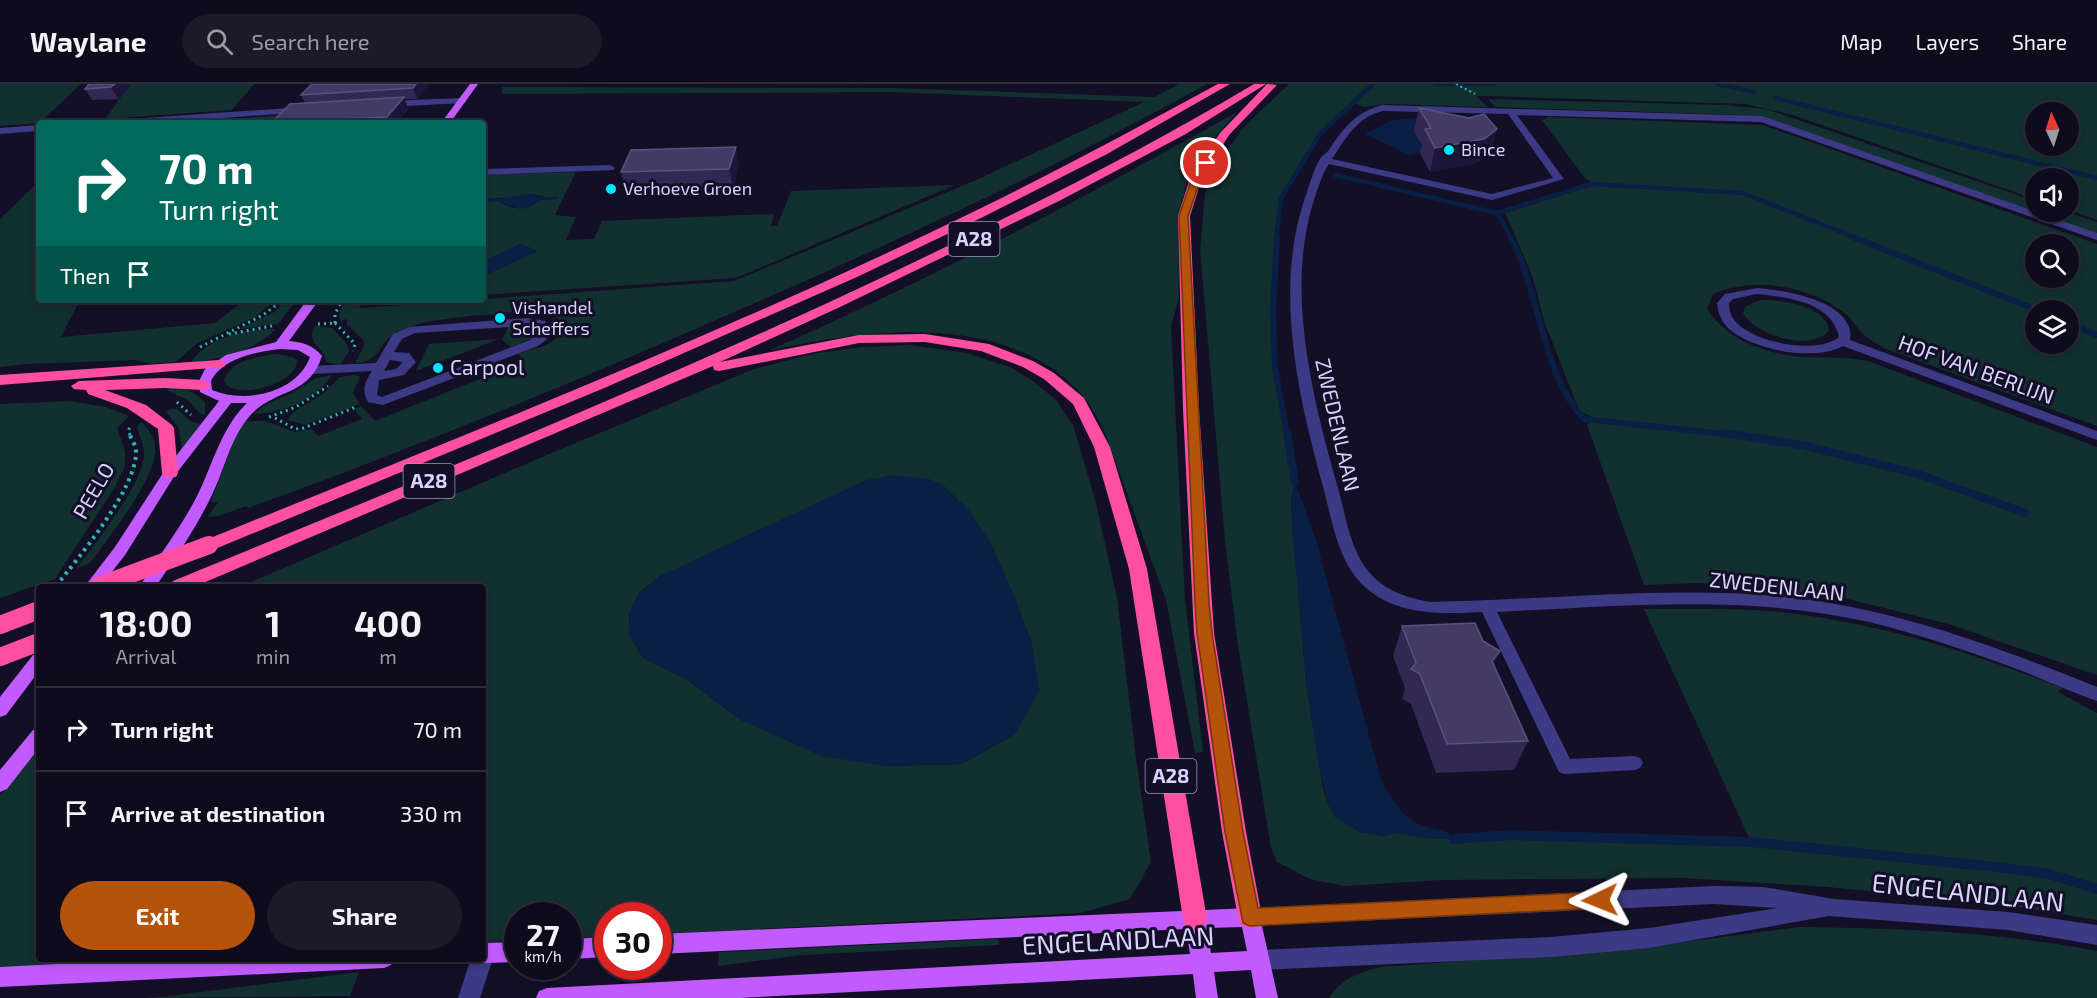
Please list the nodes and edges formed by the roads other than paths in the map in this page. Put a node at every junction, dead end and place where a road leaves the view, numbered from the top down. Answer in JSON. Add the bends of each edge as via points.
{"nodes":[{"id":1,"x":474,"y":84,"type":"edge"},
{"id":2,"x":1225,"y":84,"type":"edge"},
{"id":3,"x":1261,"y":84,"type":"edge"},
{"id":4,"x":1273,"y":84,"type":"edge"},
{"id":5,"x":462,"y":100,"type":"junction"},
{"id":6,"x":382,"y":105,"type":"edge"},
{"id":7,"x":314,"y":109,"type":"edge"},
{"id":8,"x":1509,"y":110,"type":"junction"},
{"id":9,"x":158,"y":120,"type":"edge"},
{"id":10,"x":447,"y":120,"type":"edge"},
{"id":11,"x":36,"y":128,"type":"edge"},
{"id":12,"x":0,"y":131,"type":"edge"},
{"id":13,"x":1324,"y":160,"type":"junction"},
{"id":14,"x":610,"y":168,"type":"dead end"},
{"id":15,"x":486,"y":172,"type":"edge"},
{"id":16,"x":2097,"y":237,"type":"edge"},
{"id":17,"x":311,"y":303,"type":"edge"},
{"id":18,"x":1842,"y":341,"type":"junction"},
{"id":19,"x":280,"y":345,"type":"junction"},
{"id":20,"x":219,"y":364,"type":"junction"},
{"id":21,"x":380,"y":367,"type":"junction"},
{"id":22,"x":311,"y":370,"type":"junction"},
{"id":23,"x":679,"y":376,"type":"junction"},
{"id":24,"x":0,"y":380,"type":"edge"},
{"id":25,"x":203,"y":385,"type":"junction"},
{"id":26,"x":77,"y":386,"type":"junction"},
{"id":27,"x":0,"y":391,"type":"edge"},
{"id":28,"x":261,"y":398,"type":"junction"},
{"id":29,"x":226,"y":401,"type":"junction"},
{"id":30,"x":2097,"y":436,"type":"edge"},
{"id":31,"x":170,"y":472,"type":"junction"},
{"id":32,"x":95,"y":584,"type":"edge"},
{"id":33,"x":104,"y":584,"type":"edge"},
{"id":34,"x":148,"y":584,"type":"edge"},
{"id":35,"x":185,"y":584,"type":"edge"},
{"id":36,"x":1487,"y":607,"type":"junction"},
{"id":37,"x":36,"y":611,"type":"edge"},
{"id":38,"x":0,"y":625,"type":"edge"},
{"id":39,"x":36,"y":643,"type":"edge"},
{"id":40,"x":0,"y":657,"type":"edge"},
{"id":41,"x":36,"y":662,"type":"edge"},
{"id":42,"x":2097,"y":694,"type":"edge"},
{"id":43,"x":0,"y":710,"type":"edge"},
{"id":44,"x":36,"y":739,"type":"edge"},
{"id":45,"x":1634,"y":764,"type":"dead end"},
{"id":46,"x":0,"y":784,"type":"edge"},
{"id":47,"x":1834,"y":908,"type":"junction"},
{"id":48,"x":1250,"y":917,"type":"junction"},
{"id":49,"x":1195,"y":919,"type":"junction"},
{"id":50,"x":2097,"y":935,"type":"edge"},
{"id":51,"x":672,"y":943,"type":"edge"},
{"id":52,"x":504,"y":953,"type":"edge"},
{"id":53,"x":486,"y":955,"type":"edge"},
{"id":54,"x":1259,"y":960,"type":"junction"},
{"id":55,"x":303,"y":962,"type":"edge"},
{"id":56,"x":481,"y":962,"type":"edge"},
{"id":57,"x":1202,"y":963,"type":"junction"},
{"id":58,"x":0,"y":977,"type":"edge"},
{"id":59,"x":469,"y":998,"type":"edge"},
{"id":60,"x":547,"y":998,"type":"edge"},
{"id":61,"x":1207,"y":998,"type":"edge"},
{"id":62,"x":1266,"y":998,"type":"edge"}],
"edges":[{"from":1,"to":5,"type":"main road"},
{"from":2,"to":33,"type":"highway","number":"A28","bridge":true,"via":[[1117,144],[814,292],[659,360]]},
{"from":3,"to":23,"type":"highway","number":"A28","via":[[1048,203]]},
{"from":4,"to":48,"type":"highway","number":"A28","via":[[1225,133],[1196,178],[1184,216],[1204,633]]},
{"from":5,"to":6,"type":"street"},
{"from":5,"to":10,"type":"main road"},
{"from":7,"to":9,"type":"street"},
{"from":8,"to":13,"type":"street","name":"ZWEDENLAAN","via":[[1376,109],[1360,115]]},
{"from":8,"to":13,"type":"street","via":[[1559,178],[1492,197]]},
{"from":8,"to":16,"type":"street","name":"ZWEDENLAAN","via":[[1762,119]]},
{"from":11,"to":12,"type":"street"},
{"from":13,"to":36,"type":"street","name":"ZWEDENLAAN","via":[[1305,211],[1297,268],[1298,312],[1303,380],[1344,535],[1357,567],[1373,585],[1393,598],[1430,608]]},
{"from":14,"to":15,"type":"street"},
{"from":17,"to":19,"type":"main road"},
{"from":18,"to":18,"type":"street","via":[[1845,329],[1839,319],[1794,296],[1757,291],[1730,296],[1723,303],[1721,310],[1727,321],[1758,340],[1802,350],[1822,350]]},
{"from":18,"to":30,"type":"street","name":"HOF VAN BERLIJN"},
{"from":19,"to":20,"type":"main road","via":[[245,352]]},
{"from":19,"to":22,"type":"main road","via":[[311,350],[316,356]]},
{"from":20,"to":24,"type":"highway"},
{"from":20,"to":25,"type":"main road"},
{"from":21,"to":21,"type":"street","via":[[369,395],[383,401],[534,343],[546,330],[541,324],[528,322],[413,330],[397,337]]},
{"from":21,"to":22,"type":"street"},
{"from":22,"to":28,"type":"main road","via":[[294,385]]},
{"from":23,"to":35,"type":"highway","number":"A28"},
{"from":23,"to":49,"type":"highway","number":"A28","via":[[831,343],[925,338],[984,347],[1028,364],[1050,376],[1078,401],[1102,447],[1138,569]]},
{"from":25,"to":26,"type":"highway"},
{"from":25,"to":29,"type":"main road","via":[[206,393]]},
{"from":26,"to":27,"type":"highway"},
{"from":26,"to":31,"type":"highway","via":[[135,403],[152,413],[166,428]]},
{"from":28,"to":29,"type":"main road"},
{"from":28,"to":34,"type":"main road","via":[[231,432],[206,494]]},
{"from":29,"to":31,"type":"main road"},
{"from":31,"to":32,"type":"main road"},
{"from":36,"to":42,"type":"street","name":"ZWEDENLAAN","via":[[1685,598],[1791,603],[1882,620],[2020,663]]},
{"from":36,"to":45,"type":"street","via":[[1565,767]]},
{"from":37,"to":38,"type":"highway","bridge":true},
{"from":39,"to":40,"type":"highway","bridge":true},
{"from":41,"to":43,"type":"main road"},
{"from":44,"to":46,"type":"main road"},
{"from":47,"to":48,"type":"street","name":"ENGELANDLAAN","via":[[1763,896],[1713,895]]},
{"from":47,"to":50,"type":"street","name":"ENGELANDLAAN","via":[[1996,920]]},
{"from":47,"to":54,"type":"street","name":"ENGELANDLAAN","via":[[1638,939],[1551,947]]},
{"from":48,"to":49,"type":"main road","name":"ENGELANDLAAN"},
{"from":48,"to":54,"type":"main road"},
{"from":49,"to":51,"type":"main road","name":"ENGELANDLAAN"},
{"from":49,"to":57,"type":"main road"},
{"from":52,"to":53,"type":"main road"},
{"from":54,"to":57,"type":"main road","name":"ENGELANDLAAN"},
{"from":54,"to":62,"type":"main road"},
{"from":55,"to":58,"type":"main road"},
{"from":56,"to":59,"type":"street"},
{"from":57,"to":60,"type":"main road","name":"ENGELANDLAAN"},
{"from":57,"to":61,"type":"main road"}]}
